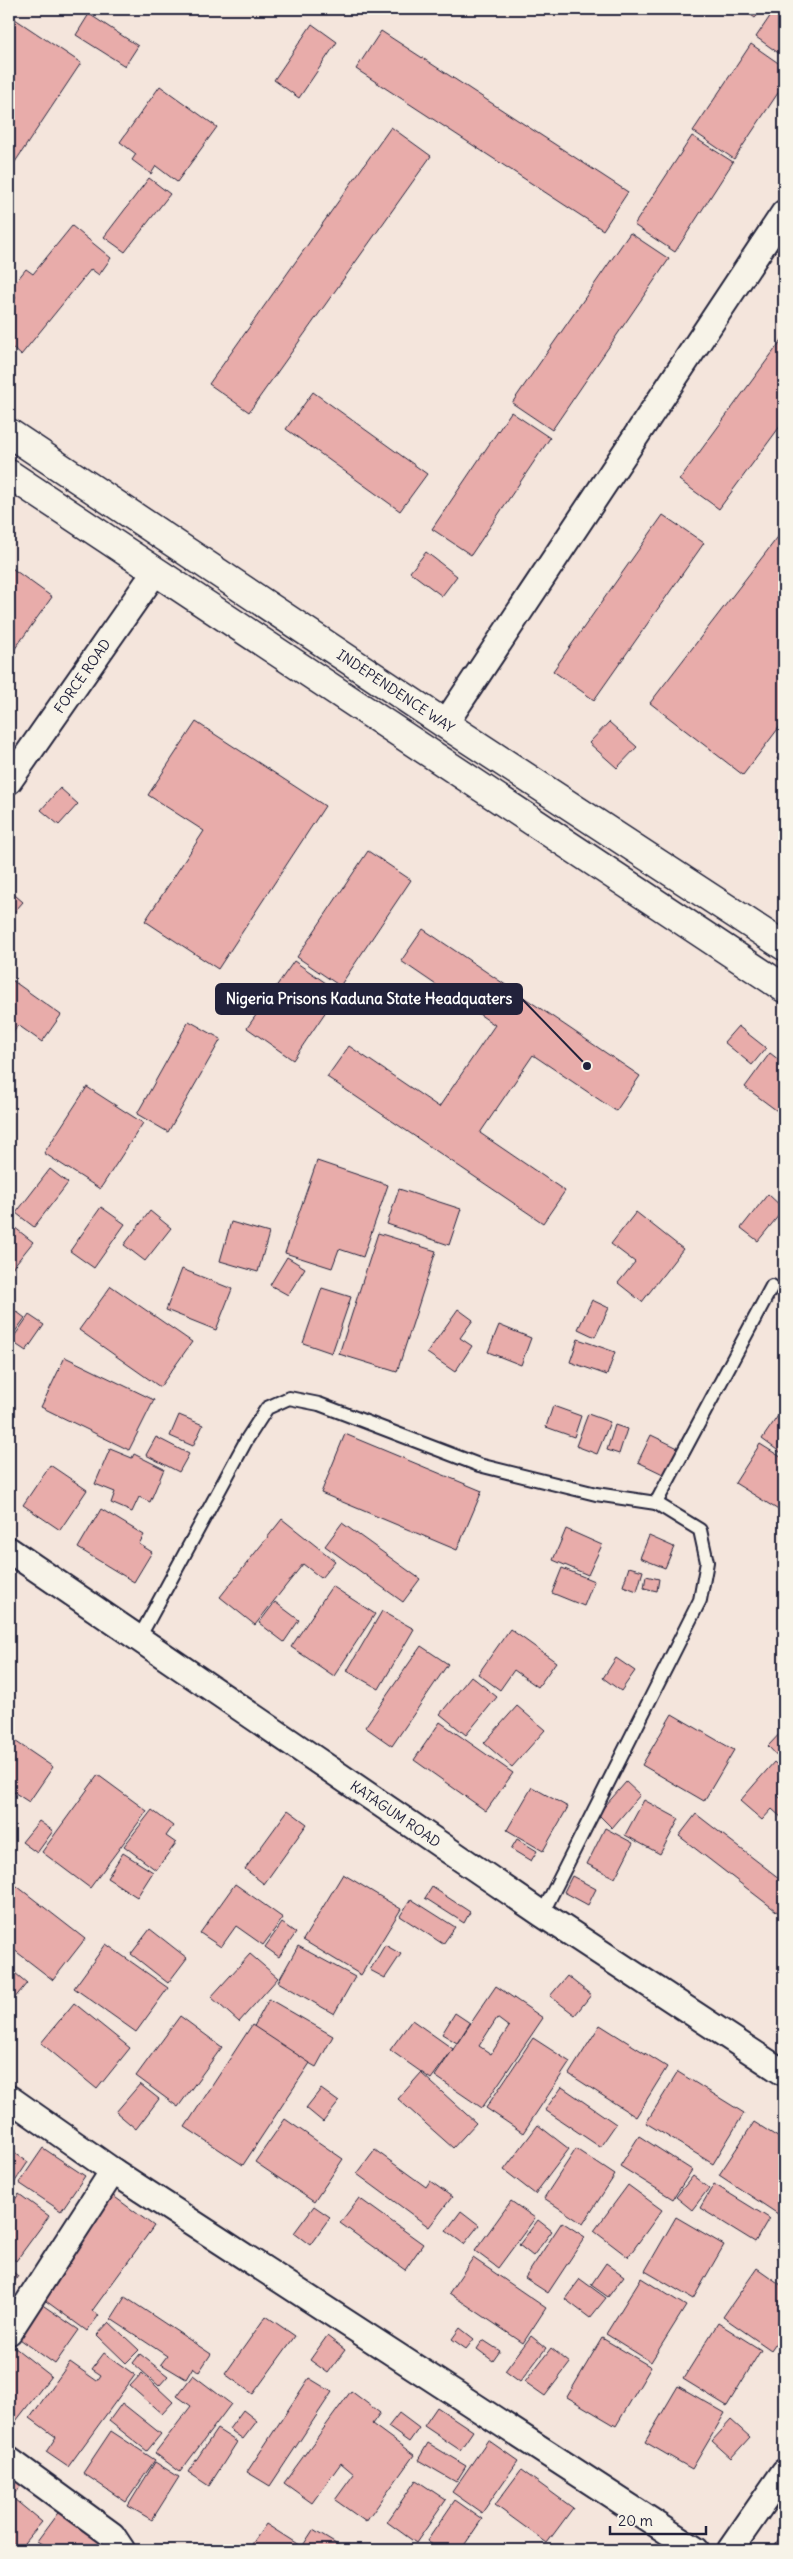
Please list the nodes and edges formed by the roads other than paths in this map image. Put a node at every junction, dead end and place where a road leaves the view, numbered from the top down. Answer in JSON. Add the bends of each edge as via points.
{"nodes":[{"id":1,"x":784,"y":213,"type":"edge"},
{"id":2,"x":9,"y":433,"type":"edge"},
{"id":3,"x":9,"y":474,"type":"edge"},
{"id":4,"x":155,"y":572,"type":"junction"},
{"id":5,"x":445,"y":724,"type":"junction"},
{"id":6,"x":9,"y":781,"type":"edge"},
{"id":7,"x":784,"y":946,"type":"edge"},
{"id":8,"x":784,"y":988,"type":"edge"},
{"id":9,"x":772,"y":1286,"type":"dead end"},
{"id":10,"x":656,"y":1503,"type":"junction"},
{"id":11,"x":9,"y":1550,"type":"edge"},
{"id":12,"x":139,"y":1638,"type":"junction"},
{"id":13,"x":542,"y":1914,"type":"junction"},
{"id":14,"x":784,"y":2073,"type":"edge"},
{"id":15,"x":9,"y":2098,"type":"edge"},
{"id":16,"x":113,"y":2171,"type":"junction"},
{"id":17,"x":9,"y":2332,"type":"edge"},
{"id":18,"x":9,"y":2460,"type":"edge"},
{"id":19,"x":784,"y":2472,"type":"edge"},
{"id":20,"x":122,"y":2550,"type":"edge"},
{"id":21,"x":696,"y":2550,"type":"edge"},
{"id":22,"x":730,"y":2550,"type":"edge"}],
"edges":[{"from":1,"to":5,"type":"street"},
{"from":2,"to":5,"type":"main road","name":"INDEPENDENCE WAY"},
{"from":3,"to":4,"type":"main road"},
{"from":4,"to":6,"type":"street","name":"FORCE ROAD"},
{"from":4,"to":8,"type":"main road"},
{"from":5,"to":7,"type":"main road","name":"INDEPENDENCE WAY"},
{"from":9,"to":10,"type":"lane"},
{"from":10,"to":12,"type":"lane","via":[[596,1494],[479,1465],[319,1404],[289,1398],[267,1408]]},
{"from":10,"to":13,"type":"lane","via":[[700,1530],[707,1562],[700,1600]]},
{"from":11,"to":12,"type":"street","name":"KATAGUM ROAD"},
{"from":12,"to":13,"type":"street","name":"KATAGUM ROAD"},
{"from":13,"to":14,"type":"street","name":"KATAGUM ROAD"},
{"from":15,"to":16,"type":"street"},
{"from":16,"to":17,"type":"street"},
{"from":16,"to":21,"type":"street"},
{"from":18,"to":20,"type":"street","via":[[112,2535]]},
{"from":19,"to":22,"type":"street"}]}
